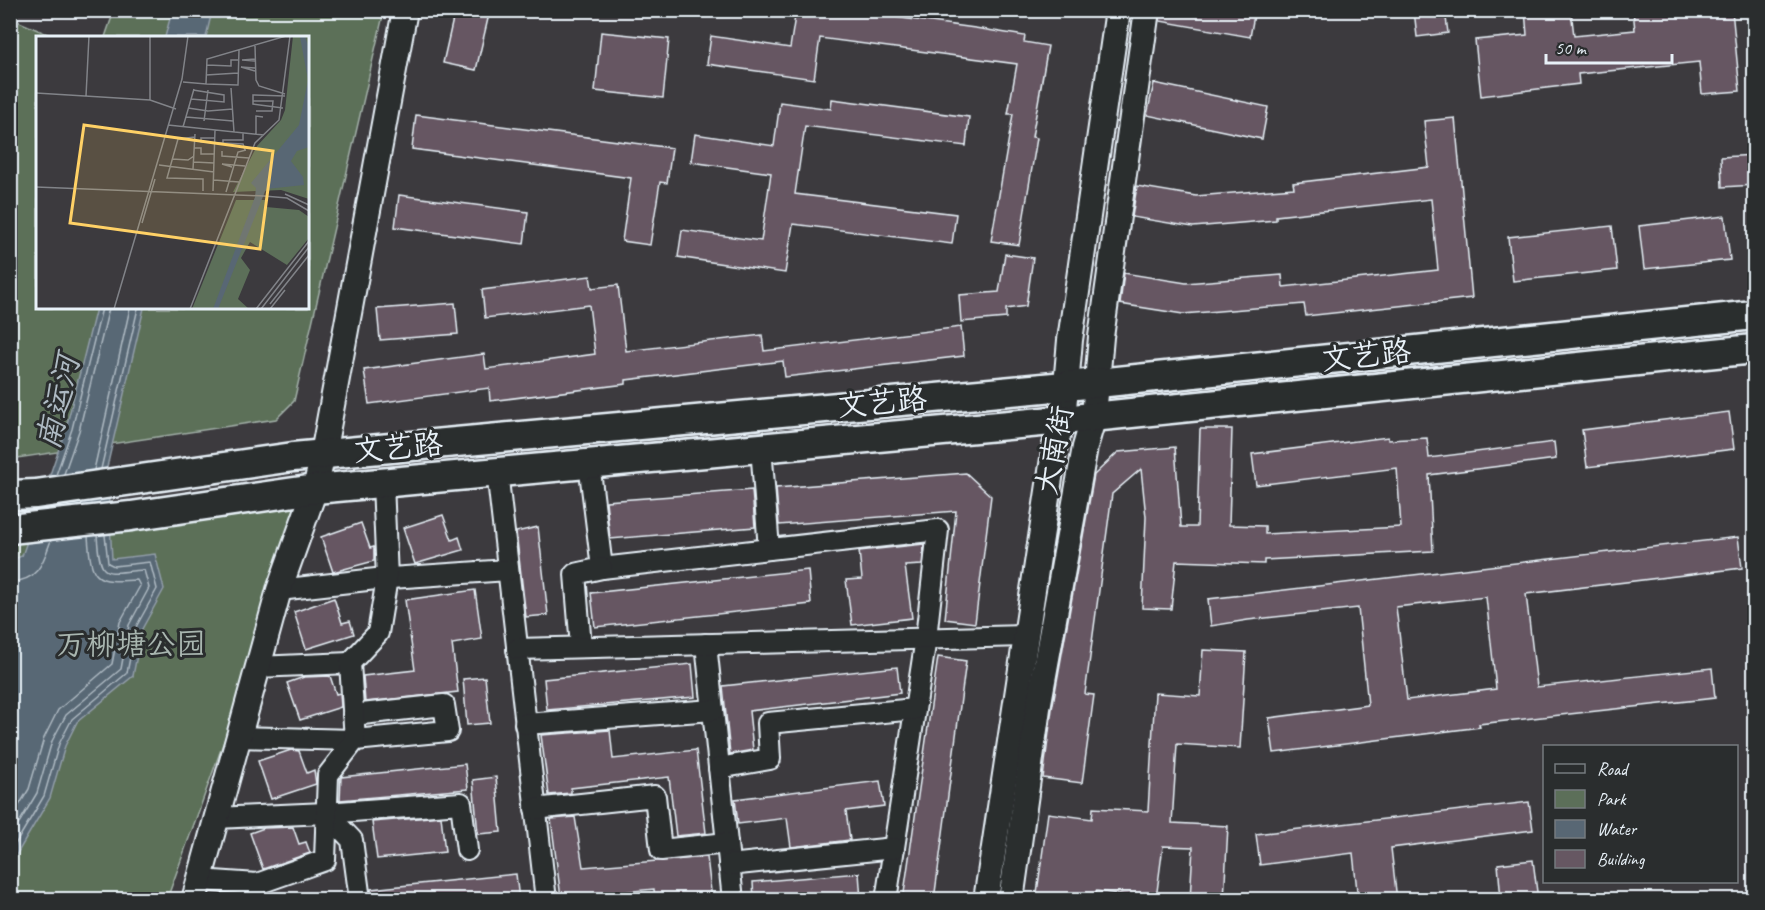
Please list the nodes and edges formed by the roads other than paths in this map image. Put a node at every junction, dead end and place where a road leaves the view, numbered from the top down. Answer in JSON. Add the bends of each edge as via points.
{"nodes":[{"id":1,"x":405,"y":10,"type":"edge"},
{"id":2,"x":1118,"y":10,"type":"edge"},
{"id":3,"x":1147,"y":10,"type":"edge"},
{"id":4,"x":1755,"y":315,"type":"edge"},
{"id":5,"x":1755,"y":349,"type":"edge"},
{"id":6,"x":1098,"y":383,"type":"junction"},
{"id":7,"x":1066,"y":386,"type":"junction"},
{"id":8,"x":1094,"y":416,"type":"junction"},
{"id":9,"x":1063,"y":420,"type":"junction"},
{"id":10,"x":761,"y":447,"type":"junction"},
{"id":11,"x":323,"y":454,"type":"junction"},
{"id":12,"x":589,"y":463,"type":"junction"},
{"id":13,"x":497,"y":471,"type":"junction"},
{"id":14,"x":383,"y":483,"type":"junction"},
{"id":15,"x":315,"y":489,"type":"junction"},
{"id":16,"x":23,"y":494,"type":"edge"},
{"id":17,"x":19,"y":528,"type":"edge"},
{"id":18,"x":768,"y":549,"type":"junction"},
{"id":19,"x":602,"y":568,"type":"junction"},
{"id":20,"x":508,"y":570,"type":"junction"},
{"id":21,"x":387,"y":578,"type":"junction"},
{"id":22,"x":279,"y":590,"type":"junction"},
{"id":23,"x":1026,"y":636,"type":"junction"},
{"id":24,"x":926,"y":638,"type":"junction"},
{"id":25,"x":706,"y":644,"type":"junction"},
{"id":26,"x":581,"y":647,"type":"junction"},
{"id":27,"x":517,"y":649,"type":"junction"},
{"id":28,"x":350,"y":663,"type":"junction"},
{"id":29,"x":257,"y":667,"type":"junction"},
{"id":30,"x":713,"y":710,"type":"junction"},
{"id":31,"x":915,"y":710,"type":"junction"},
{"id":32,"x":353,"y":715,"type":"junction"},
{"id":33,"x":525,"y":724,"type":"junction"},
{"id":34,"x":238,"y":737,"type":"junction"},
{"id":35,"x":355,"y":740,"type":"junction"},
{"id":36,"x":719,"y":768,"type":"junction"},
{"id":37,"x":535,"y":809,"type":"junction"},
{"id":38,"x":326,"y":813,"type":"junction"},
{"id":39,"x":216,"y":818,"type":"junction"},
{"id":40,"x":727,"y":843,"type":"junction"},
{"id":41,"x":894,"y":848,"type":"junction"},
{"id":42,"x":467,"y":850,"type":"dead end"},
{"id":43,"x":729,"y":865,"type":"junction"},
{"id":44,"x":196,"y":890,"type":"edge"},
{"id":45,"x":260,"y":892,"type":"edge"},
{"id":46,"x":360,"y":900,"type":"edge"},
{"id":47,"x":546,"y":900,"type":"edge"},
{"id":48,"x":733,"y":900,"type":"edge"},
{"id":49,"x":886,"y":900,"type":"edge"},
{"id":50,"x":986,"y":900,"type":"edge"},
{"id":51,"x":1011,"y":900,"type":"edge"}],
"edges":[{"from":1,"to":11,"type":"street"},
{"from":2,"to":7,"type":"street","name":"大南街"},
{"from":3,"to":6,"type":"street","name":"大南街","via":[[1101,337]]},
{"from":4,"to":6,"type":"main road","name":"文艺路"},
{"from":5,"to":8,"type":"main road","name":"文艺路"},
{"from":6,"to":7,"type":"main road","name":"文艺路"},
{"from":6,"to":8,"type":"street","name":"大南街"},
{"from":7,"to":9,"type":"street","name":"大南街"},
{"from":7,"to":11,"type":"main road","name":"文艺路"},
{"from":8,"to":9,"type":"main road","name":"文艺路"},
{"from":8,"to":51,"type":"street","name":"大南街","via":[[1085,447],[1038,708]]},
{"from":9,"to":10,"type":"main road","name":"文艺路"},
{"from":9,"to":23,"type":"street","name":"大南街","via":[[1055,445]]},
{"from":10,"to":12,"type":"main road","name":"文艺路"},
{"from":10,"to":18,"type":"street"},
{"from":11,"to":15,"type":"street"},
{"from":11,"to":16,"type":"main road","name":"文艺路"},
{"from":12,"to":13,"type":"main road","name":"文艺路"},
{"from":12,"to":19,"type":"street"},
{"from":13,"to":14,"type":"main road","name":"文艺路"},
{"from":13,"to":20,"type":"street"},
{"from":14,"to":15,"type":"main road","name":"文艺路"},
{"from":14,"to":21,"type":"street"},
{"from":15,"to":17,"type":"main road","name":"文艺路"},
{"from":15,"to":22,"type":"street"},
{"from":18,"to":19,"type":"street"},
{"from":18,"to":24,"type":"street","via":[[938,530]]},
{"from":19,"to":26,"type":"street","via":[[575,574]]},
{"from":20,"to":21,"type":"street"},
{"from":20,"to":27,"type":"street"},
{"from":21,"to":22,"type":"street"},
{"from":21,"to":28,"type":"street","via":[[378,633]]},
{"from":22,"to":29,"type":"street"},
{"from":23,"to":24,"type":"street"},
{"from":23,"to":50,"type":"street","name":"大南街"},
{"from":24,"to":25,"type":"street"},
{"from":24,"to":31,"type":"street"},
{"from":25,"to":26,"type":"street"},
{"from":25,"to":30,"type":"street"},
{"from":26,"to":27,"type":"street"},
{"from":27,"to":33,"type":"street"},
{"from":28,"to":29,"type":"street"},
{"from":28,"to":32,"type":"street"},
{"from":29,"to":34,"type":"street"},
{"from":30,"to":33,"type":"street"},
{"from":30,"to":36,"type":"street"},
{"from":31,"to":36,"type":"street","via":[[768,723],[770,759]]},
{"from":31,"to":41,"type":"street"},
{"from":32,"to":35,"type":"street"},
{"from":32,"to":35,"type":"street","via":[[444,705],[448,731]]},
{"from":33,"to":37,"type":"street"},
{"from":34,"to":35,"type":"street"},
{"from":34,"to":39,"type":"street"},
{"from":35,"to":38,"type":"street","via":[[328,775]]},
{"from":36,"to":40,"type":"street"},
{"from":37,"to":40,"type":"street","via":[[655,796],[661,850]]},
{"from":37,"to":47,"type":"street"},
{"from":38,"to":39,"type":"street"},
{"from":38,"to":42,"type":"street","via":[[461,803]]},
{"from":38,"to":45,"type":"street","via":[[325,860]]},
{"from":38,"to":46,"type":"street","via":[[352,840]]},
{"from":39,"to":44,"type":"street"},
{"from":40,"to":43,"type":"street"},
{"from":41,"to":43,"type":"street"},
{"from":41,"to":49,"type":"street"},
{"from":43,"to":48,"type":"street"},
{"from":44,"to":45,"type":"street"}]}
